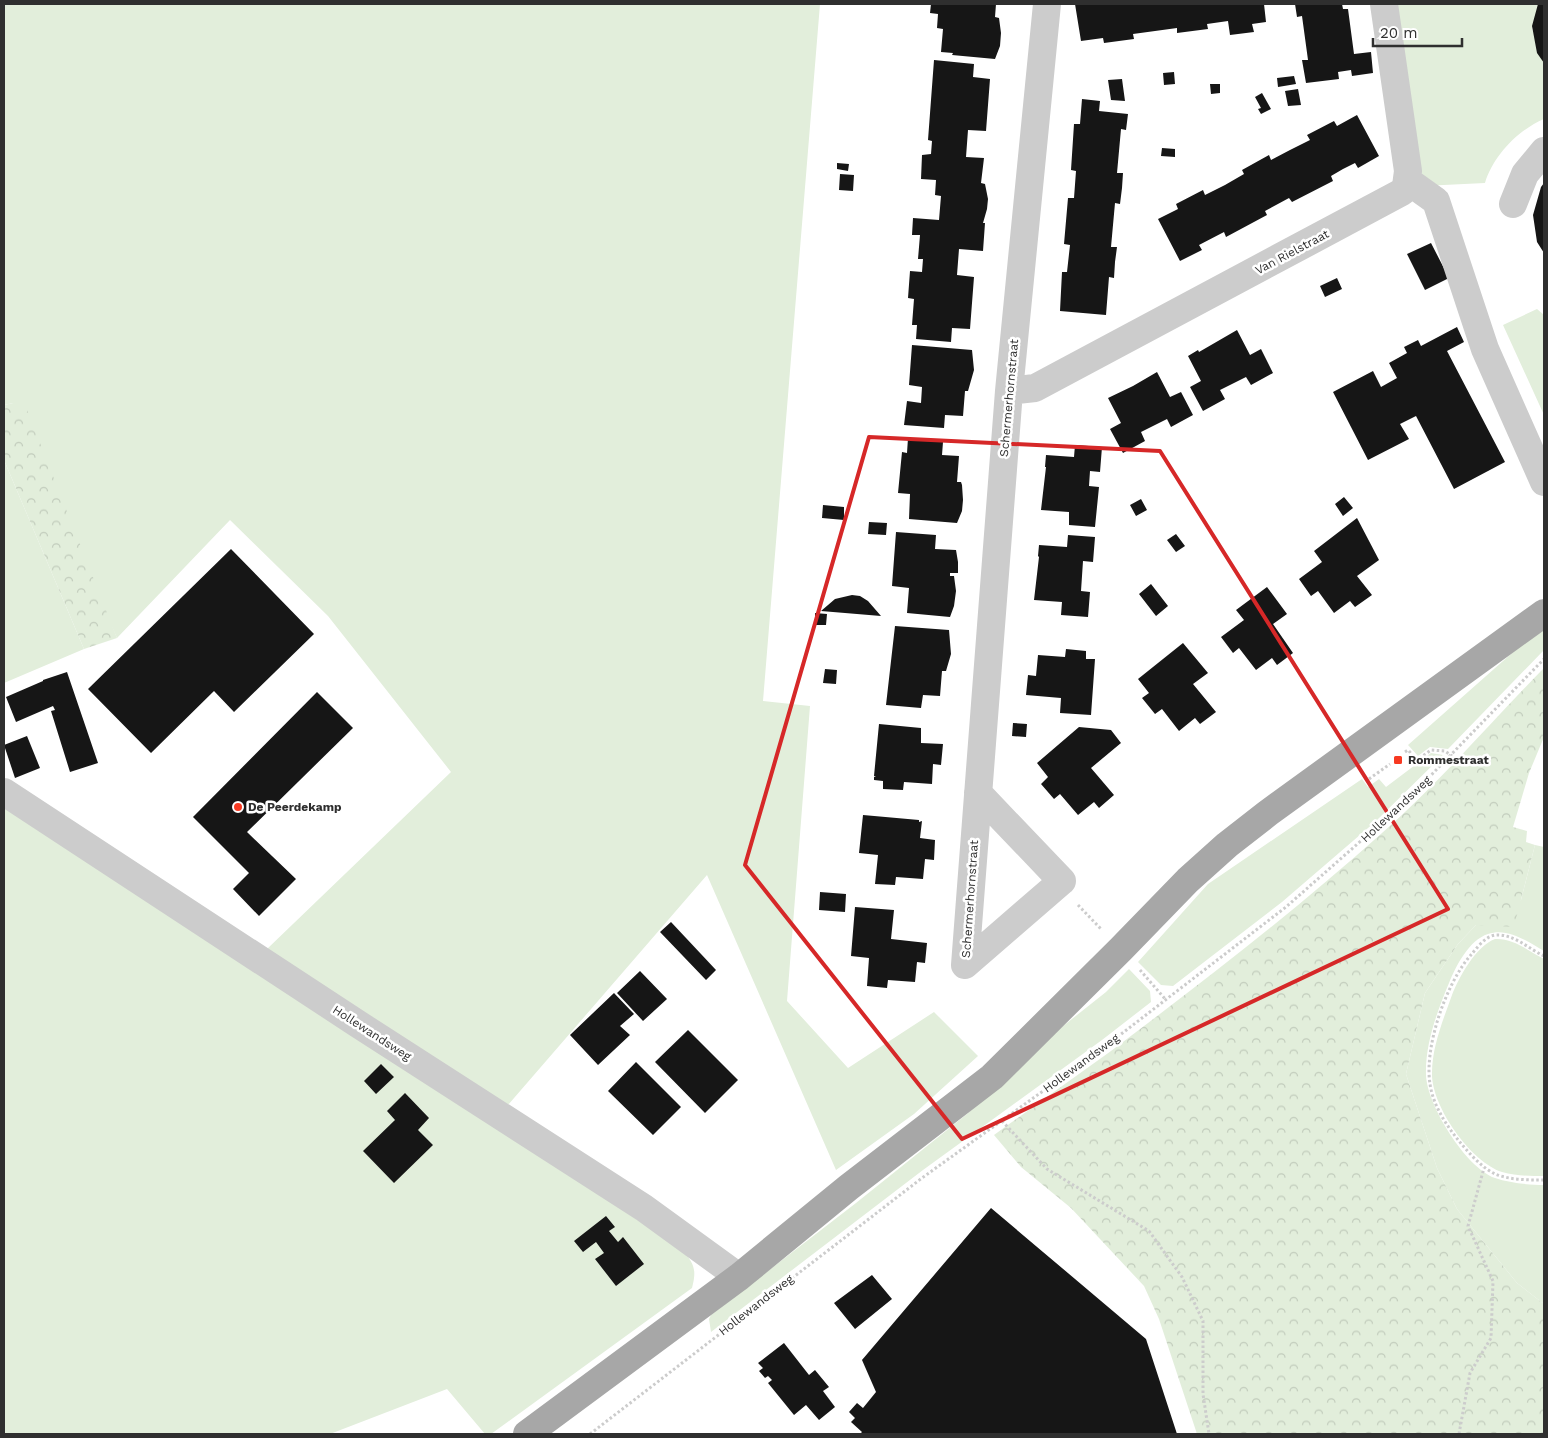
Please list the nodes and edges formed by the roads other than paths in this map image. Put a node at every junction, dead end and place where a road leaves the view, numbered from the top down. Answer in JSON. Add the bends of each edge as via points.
{"nodes":[{"id":1,"x":1047,"y":4,"type":"edge"},
{"id":2,"x":1384,"y":4,"type":"edge"},
{"id":3,"x":1544,"y":150,"type":"edge"},
{"id":4,"x":1408,"y":181,"type":"junction"},
{"id":5,"x":1514,"y":204,"type":"dead end"},
{"id":6,"x":1009,"y":391,"type":"junction"},
{"id":7,"x":1544,"y":482,"type":"edge"},
{"id":8,"x":1544,"y":613,"type":"edge"},
{"id":9,"x":4,"y":792,"type":"edge"},
{"id":10,"x":978,"y":792,"type":"junction"},
{"id":11,"x":739,"y":1277,"type":"junction"},
{"id":12,"x":527,"y":1434,"type":"edge"}],
"edges":[{"from":1,"to":6,"type":"street","name":"Schermerhornstraat"},
{"from":2,"to":4,"type":"street"},
{"from":3,"to":5,"type":"street","via":[[1525,174]]},
{"from":4,"to":6,"type":"street","name":"Van Rielstraat","via":[[1399,195],[1035,388]]},
{"from":4,"to":7,"type":"street","via":[[1436,201],[1484,349]]},
{"from":6,"to":10,"type":"street","name":"Schermerhornstraat"},
{"from":8,"to":11,"type":"main road","via":[[1226,845],[992,1078],[849,1187]]},
{"from":9,"to":11,"type":"street","name":"Hollewandsweg","via":[[644,1208]]},
{"from":10,"to":10,"type":"street","name":"Schermerhornstraat","via":[[1062,881],[965,965],[974,840]]},
{"from":11,"to":12,"type":"main road"}]}
